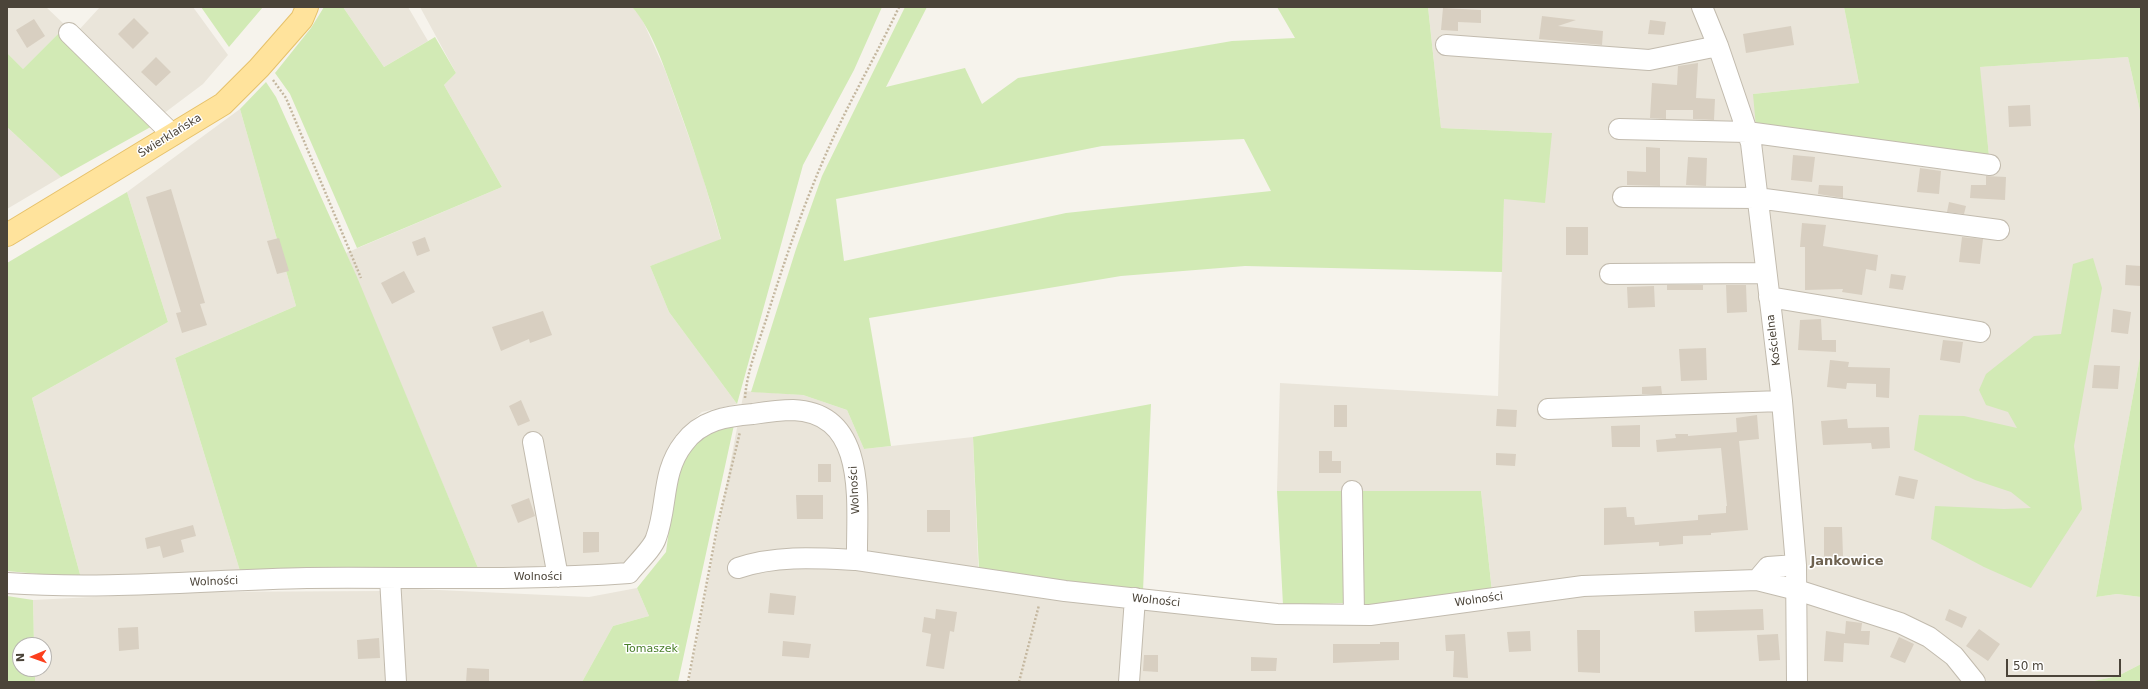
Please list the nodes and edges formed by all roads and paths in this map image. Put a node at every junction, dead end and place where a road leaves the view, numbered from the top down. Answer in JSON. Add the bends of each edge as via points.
{"nodes":[{"id":1,"x":307,"y":7,"type":"edge"},
{"id":2,"x":899,"y":7,"type":"edge"},
{"id":3,"x":1702,"y":7,"type":"edge"},
{"id":4,"x":69,"y":33,"type":"dead end"},
{"id":5,"x":1446,"y":45,"type":"dead end"},
{"id":6,"x":1718,"y":46,"type":"junction"},
{"id":7,"x":259,"y":68,"type":"junction"},
{"id":8,"x":1619,"y":130,"type":"dead end"},
{"id":9,"x":1747,"y":132,"type":"junction"},
{"id":10,"x":173,"y":135,"type":"junction"},
{"id":11,"x":1990,"y":166,"type":"dead end"},
{"id":12,"x":1623,"y":197,"type":"dead end"},
{"id":13,"x":1757,"y":198,"type":"junction"},
{"id":14,"x":2000,"y":230,"type":"dead end"},
{"id":15,"x":7,"y":235,"type":"edge"},
{"id":16,"x":1766,"y":273,"type":"junction"},
{"id":17,"x":1610,"y":274,"type":"dead end"},
{"id":18,"x":361,"y":278,"type":"dead end"},
{"id":19,"x":1769,"y":297,"type":"junction"},
{"id":20,"x":1980,"y":332,"type":"dead end"},
{"id":21,"x":1782,"y":401,"type":"junction"},
{"id":22,"x":1548,"y":409,"type":"dead end"},
{"id":23,"x":742,"y":415,"type":"junction"},
{"id":24,"x":533,"y":442,"type":"dead end"},
{"id":25,"x":1352,"y":491,"type":"dead end"},
{"id":26,"x":857,"y":560,"type":"junction"},
{"id":27,"x":1796,"y":565,"type":"junction"},
{"id":28,"x":738,"y":568,"type":"dead end"},
{"id":29,"x":558,"y":577,"type":"junction"},
{"id":30,"x":390,"y":578,"type":"junction"},
{"id":31,"x":1757,"y":580,"type":"junction"},
{"id":32,"x":7,"y":583,"type":"edge"},
{"id":33,"x":1043,"y":587,"type":"junction"},
{"id":34,"x":1797,"y":590,"type":"junction"},
{"id":35,"x":1135,"y":598,"type":"junction"},
{"id":36,"x":1354,"y":614,"type":"junction"},
{"id":37,"x":396,"y":682,"type":"edge"},
{"id":38,"x":688,"y":682,"type":"edge"},
{"id":39,"x":1019,"y":682,"type":"edge"},
{"id":40,"x":1129,"y":682,"type":"edge"},
{"id":41,"x":1797,"y":682,"type":"edge"},
{"id":42,"x":1975,"y":682,"type":"edge"}],
"edges":[{"from":1,"to":7,"type":"main road","name":"Świerklańska","via":[[302,19]]},
{"from":2,"to":23,"type":"path","via":[[835,133],[797,222],[745,389]]},
{"from":3,"to":6,"type":"street","name":"Kościelna"},
{"from":4,"to":10,"type":"street"},
{"from":5,"to":6,"type":"street","via":[[1649,60]]},
{"from":6,"to":9,"type":"street","name":"Kościelna"},
{"from":7,"to":10,"type":"main road","name":"Świerklańska","via":[[223,104]]},
{"from":7,"to":18,"type":"path","via":[[268,74],[286,98]]},
{"from":8,"to":9,"type":"street"},
{"from":9,"to":11,"type":"street"},
{"from":9,"to":13,"type":"street","name":"Kościelna"},
{"from":10,"to":15,"type":"main road","name":"Świerklańska"},
{"from":12,"to":13,"type":"street"},
{"from":13,"to":14,"type":"street"},
{"from":13,"to":16,"type":"street","name":"Kościelna"},
{"from":16,"to":17,"type":"street"},
{"from":16,"to":19,"type":"street","name":"Kościelna"},
{"from":19,"to":20,"type":"street"},
{"from":19,"to":21,"type":"street","name":"Kościelna"},
{"from":21,"to":22,"type":"street"},
{"from":21,"to":27,"type":"street","name":"Kościelna"},
{"from":23,"to":26,"type":"street","name":"Wolności","via":[[793,410],[825,420],[841,435],[849,446],[854,465]]},
{"from":23,"to":29,"type":"street","name":"Wolności","via":[[709,422],[692,433],[683,443],[671,465],[656,538],[629,573]]},
{"from":23,"to":38,"type":"path","via":[[718,523]]},
{"from":24,"to":29,"type":"street"},
{"from":25,"to":36,"type":"street"},
{"from":26,"to":28,"type":"street","via":[[791,559],[758,562]]},
{"from":26,"to":33,"type":"street","name":"Wolności"},
{"from":27,"to":31,"type":"street","via":[[1768,567]]},
{"from":27,"to":34,"type":"street","name":"Kościelna"},
{"from":29,"to":30,"type":"street","name":"Wolności"},
{"from":30,"to":32,"type":"street","name":"Wolności","via":[[131,585]]},
{"from":30,"to":37,"type":"street"},
{"from":31,"to":34,"type":"street","name":"Wolności"},
{"from":31,"to":36,"type":"street","name":"Wolności","via":[[1583,586],[1370,615]]},
{"from":33,"to":35,"type":"street","name":"Wolności"},
{"from":33,"to":39,"type":"path"},
{"from":34,"to":41,"type":"street","name":"Kościelna"},
{"from":34,"to":42,"type":"street","name":"Wolności","via":[[1900,623],[1929,637],[1954,656]]},
{"from":35,"to":36,"type":"street","name":"Wolności","via":[[1277,614]]},
{"from":35,"to":40,"type":"street"}]}
